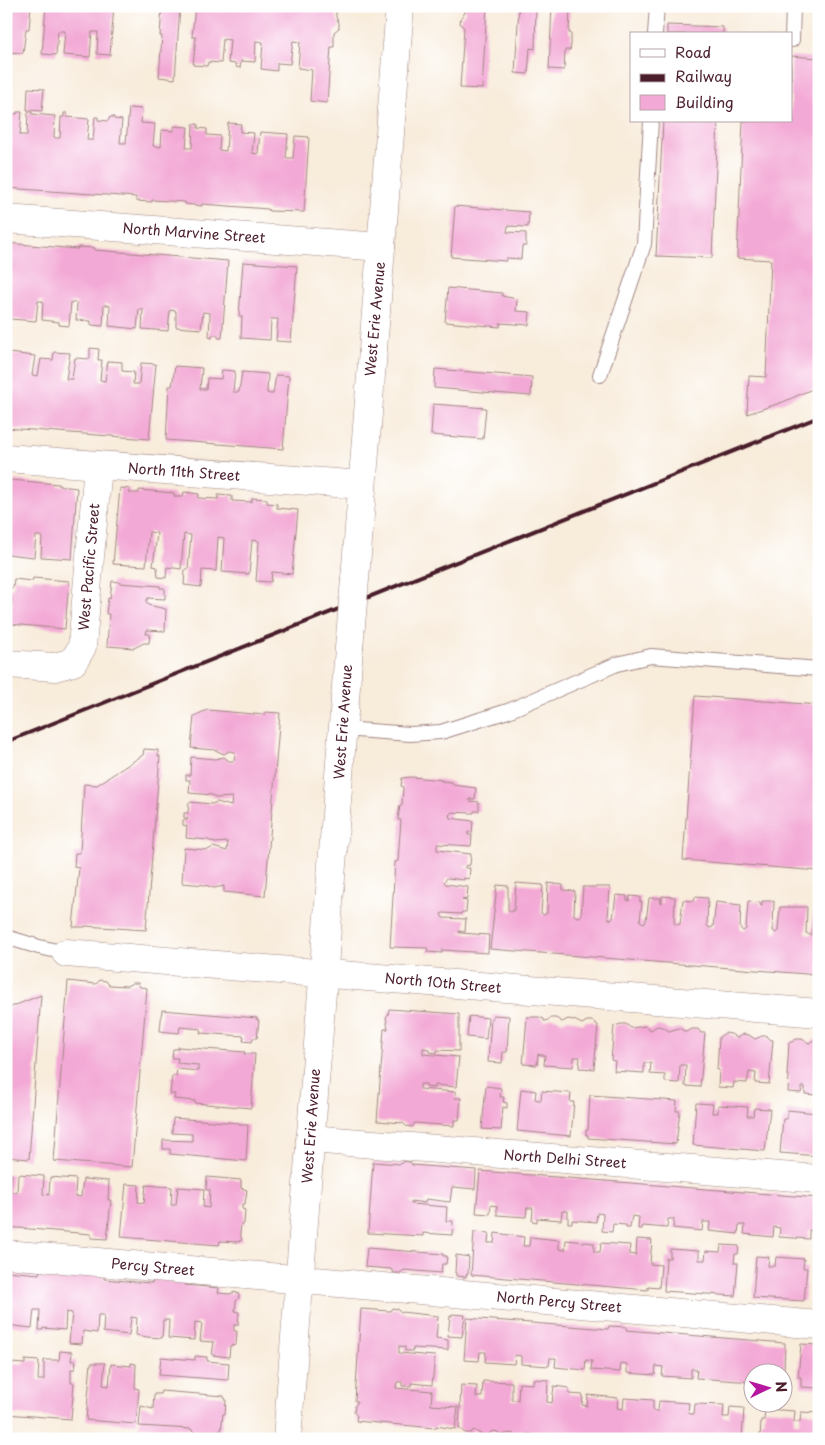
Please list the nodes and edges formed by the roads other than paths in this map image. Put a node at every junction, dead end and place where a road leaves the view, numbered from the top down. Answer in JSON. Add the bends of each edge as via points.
{"nodes":[{"id":1,"x":400,"y":6,"type":"edge"},
{"id":2,"x":657,"y":6,"type":"edge"},
{"id":3,"x":793,"y":6,"type":"edge"},
{"id":4,"x":655,"y":32,"type":"edge"},
{"id":5,"x":792,"y":40,"type":"edge"},
{"id":6,"x":651,"y":122,"type":"edge"},
{"id":7,"x":6,"y":219,"type":"edge"},
{"id":8,"x":381,"y":247,"type":"junction"},
{"id":9,"x":600,"y":375,"type":"dead end"},
{"id":10,"x":6,"y":458,"type":"edge"},
{"id":11,"x":98,"y":466,"type":"junction"},
{"id":12,"x":362,"y":484,"type":"junction"},
{"id":13,"x":6,"y":664,"type":"edge"},
{"id":14,"x":819,"y":669,"type":"edge"},
{"id":15,"x":343,"y":729,"type":"junction"},
{"id":16,"x":6,"y":938,"type":"edge"},
{"id":17,"x":66,"y":953,"type":"joint"},
{"id":18,"x":324,"y":973,"type":"junction"},
{"id":19,"x":819,"y":1013,"type":"edge"},
{"id":20,"x":310,"y":1139,"type":"junction"},
{"id":21,"x":819,"y":1179,"type":"edge"},
{"id":22,"x":6,"y":1254,"type":"edge"},
{"id":23,"x":299,"y":1280,"type":"junction"},
{"id":24,"x":819,"y":1325,"type":"edge"},
{"id":25,"x":287,"y":1439,"type":"edge"}],
"edges":[{"from":1,"to":8,"type":"street","name":"West Erie Avenue"},
{"from":2,"to":4,"type":"lane"},
{"from":3,"to":5,"type":"lane"},
{"from":6,"to":9,"type":"lane","via":[[644,244]]},
{"from":7,"to":8,"type":"street","name":"North Marvine Street"},
{"from":8,"to":12,"type":"street","name":"West Erie Avenue"},
{"from":10,"to":11,"type":"street","name":"North 11th Street"},
{"from":11,"to":12,"type":"street","name":"North 11th Street"},
{"from":11,"to":13,"type":"street","name":"West Pacific Street","via":[[82,648],[73,662],[55,668]]},
{"from":12,"to":15,"type":"street","name":"West Erie Avenue","bridge":true},
{"from":14,"to":15,"type":"lane","via":[[651,656],[617,664],[508,711],[441,732],[410,734]]},
{"from":15,"to":18,"type":"street","name":"West Erie Avenue"},
{"from":16,"to":17,"type":"lane"},
{"from":17,"to":18,"type":"street","name":"North 10th Street"},
{"from":18,"to":19,"type":"street","name":"North 10th Street"},
{"from":18,"to":20,"type":"street","name":"West Erie Avenue"},
{"from":20,"to":21,"type":"street","name":"North Delhi Street"},
{"from":20,"to":23,"type":"street","name":"West Erie Avenue"},
{"from":22,"to":23,"type":"street","name":"Percy Street"},
{"from":23,"to":24,"type":"street","name":"North Percy Street"},
{"from":23,"to":25,"type":"street","name":"West Erie Avenue"}]}
